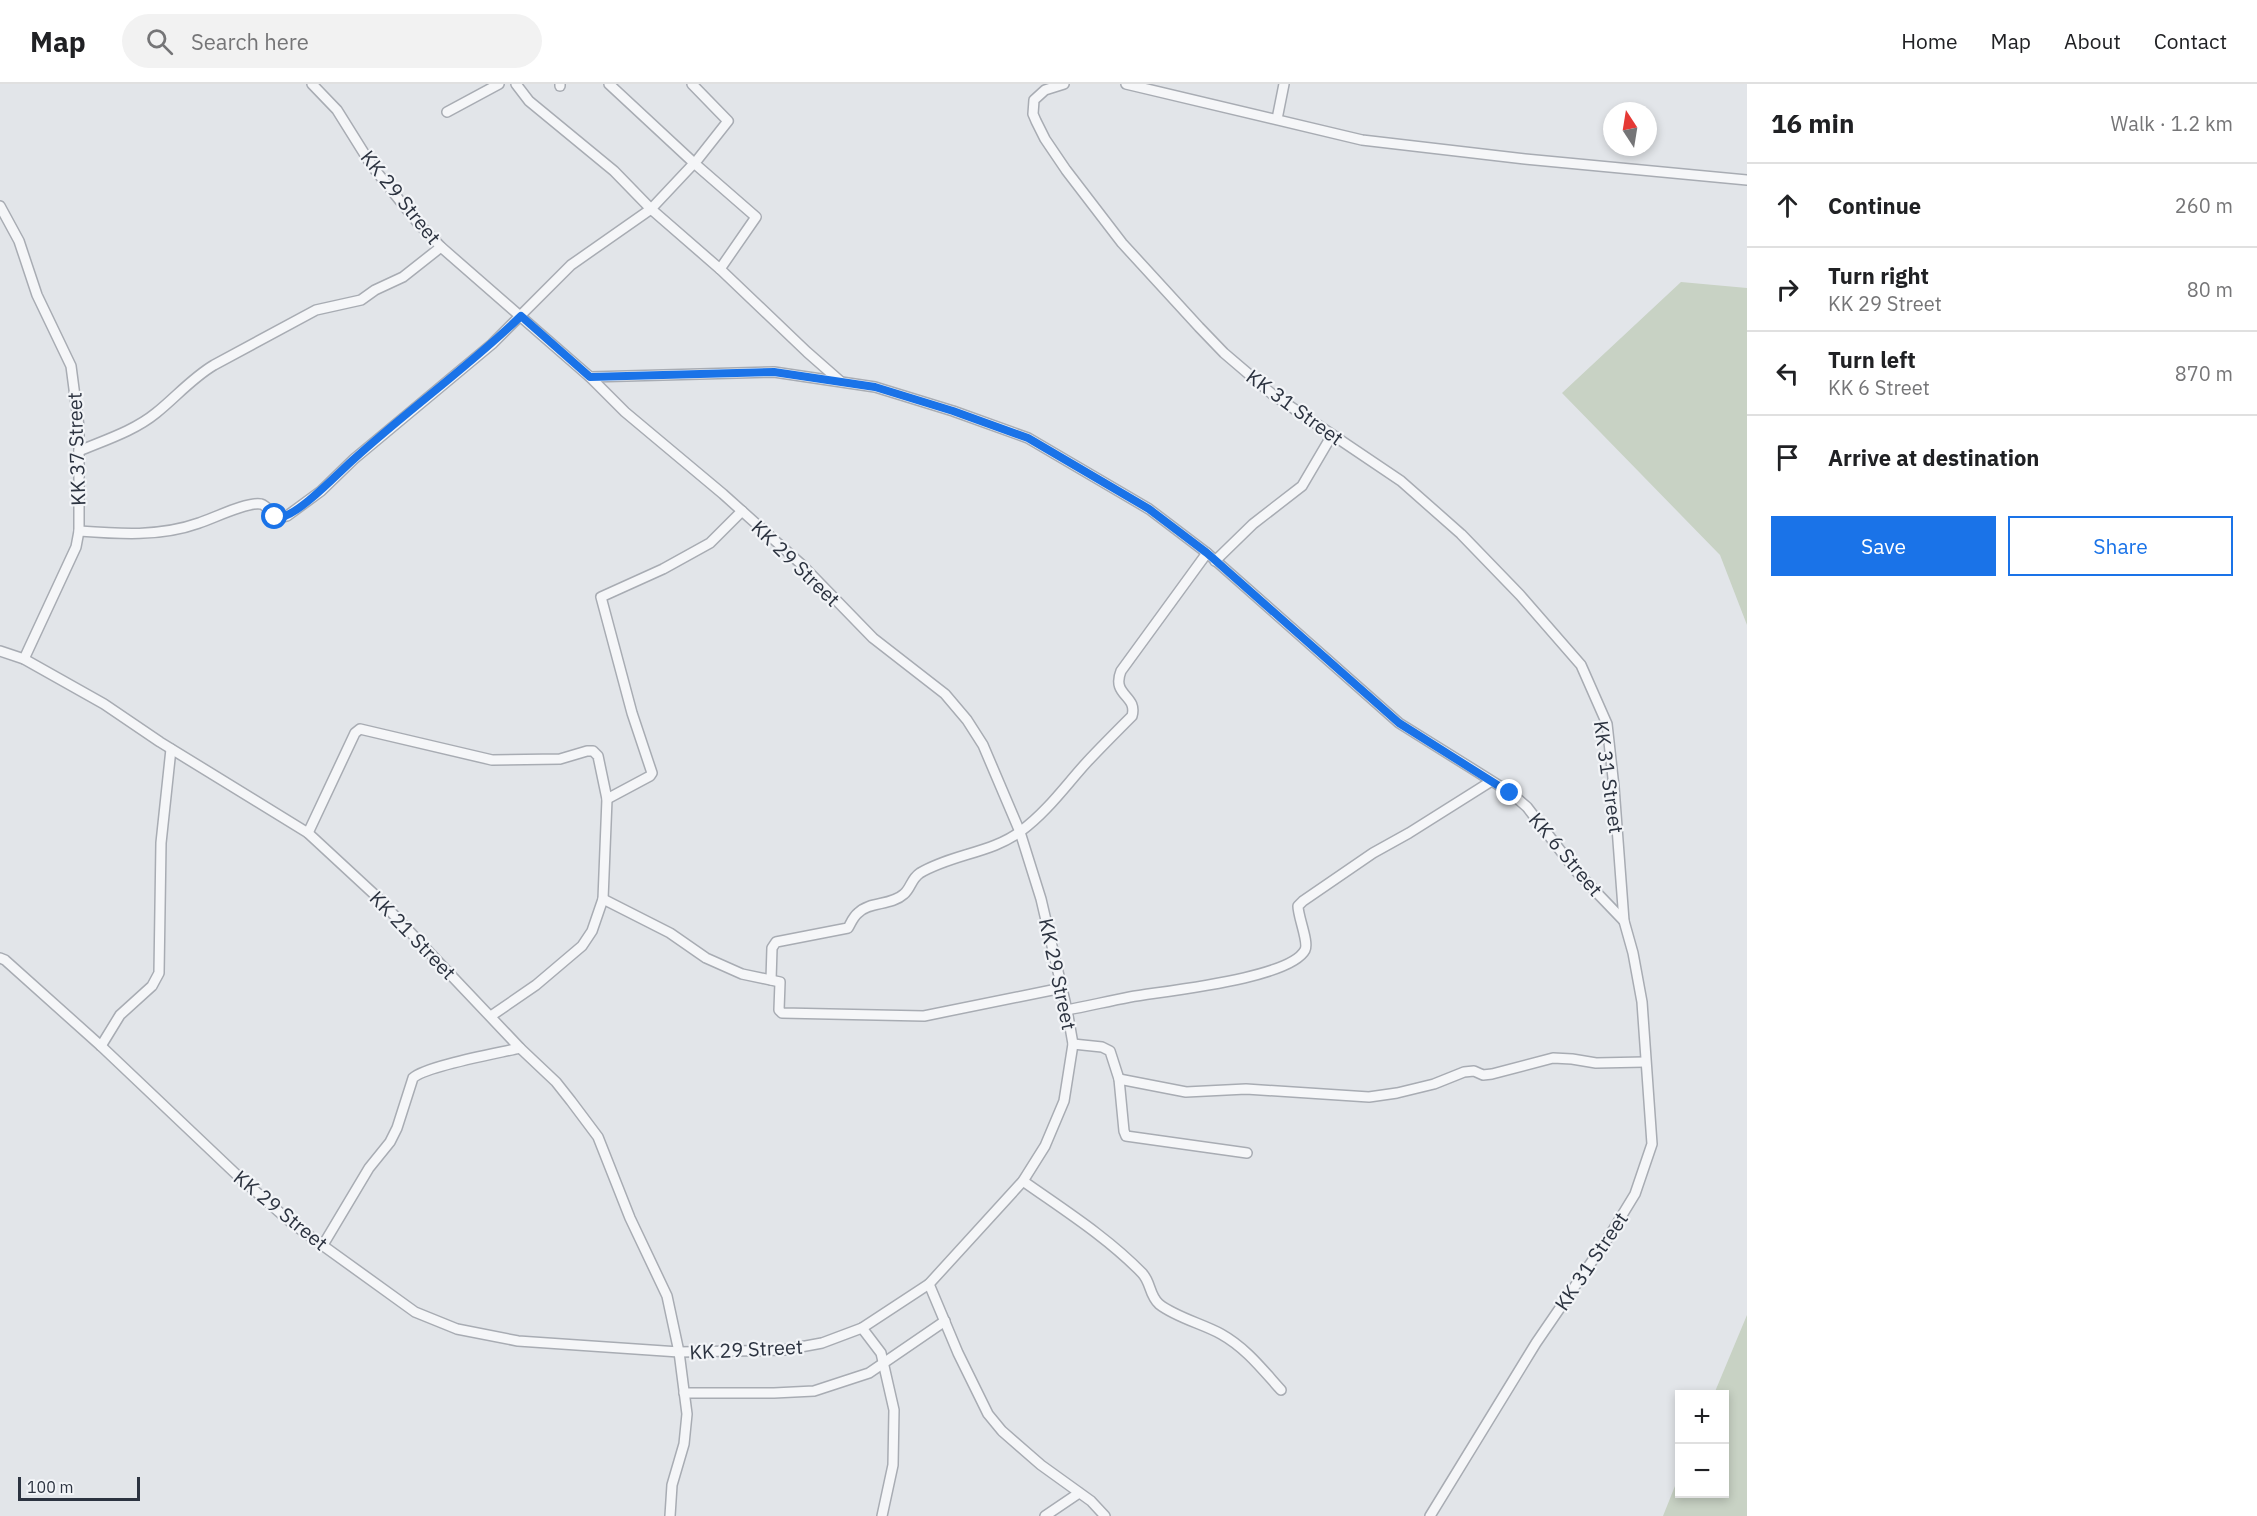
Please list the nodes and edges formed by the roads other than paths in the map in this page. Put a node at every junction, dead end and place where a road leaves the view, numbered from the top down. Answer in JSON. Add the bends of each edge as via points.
{"nodes":[{"id":1,"x":312,"y":84,"type":"edge"},
{"id":2,"x":499,"y":84,"type":"edge"},
{"id":3,"x":516,"y":84,"type":"edge"},
{"id":4,"x":609,"y":84,"type":"edge"},
{"id":5,"x":692,"y":84,"type":"edge"},
{"id":6,"x":1064,"y":84,"type":"edge"},
{"id":7,"x":1126,"y":84,"type":"edge"},
{"id":8,"x":1284,"y":84,"type":"edge"},
{"id":9,"x":447,"y":112,"type":"dead end"},
{"id":10,"x":1277,"y":119,"type":"junction"},
{"id":11,"x":694,"y":163,"type":"junction"},
{"id":12,"x":1747,"y":180,"type":"edge"},
{"id":13,"x":0,"y":206,"type":"edge"},
{"id":14,"x":651,"y":209,"type":"junction"},
{"id":15,"x":441,"y":247,"type":"junction"},
{"id":16,"x":720,"y":269,"type":"junction"},
{"id":17,"x":521,"y":316,"type":"junction"},
{"id":18,"x":590,"y":377,"type":"junction"},
{"id":19,"x":842,"y":382,"type":"junction"},
{"id":20,"x":1332,"y":435,"type":"junction"},
{"id":21,"x":79,"y":451,"type":"junction"},
{"id":22,"x":742,"y":511,"type":"junction"},
{"id":23,"x":79,"y":531,"type":"junction"},
{"id":24,"x":1207,"y":553,"type":"junction"},
{"id":25,"x":1215,"y":561,"type":"junction"},
{"id":26,"x":0,"y":651,"type":"edge"},
{"id":27,"x":24,"y":659,"type":"junction"},
{"id":28,"x":171,"y":749,"type":"junction"},
{"id":29,"x":1490,"y":782,"type":"junction"},
{"id":30,"x":607,"y":799,"type":"junction"},
{"id":31,"x":1020,"y":832,"type":"junction"},
{"id":32,"x":308,"y":833,"type":"junction"},
{"id":33,"x":603,"y":899,"type":"junction"},
{"id":34,"x":1624,"y":921,"type":"junction"},
{"id":35,"x":0,"y":958,"type":"edge"},
{"id":36,"x":771,"y":980,"type":"junction"},
{"id":37,"x":1062,"y":988,"type":"junction"},
{"id":38,"x":1067,"y":1010,"type":"junction"},
{"id":39,"x":491,"y":1016,"type":"junction"},
{"id":40,"x":1073,"y":1044,"type":"junction"},
{"id":41,"x":101,"y":1046,"type":"junction"},
{"id":42,"x":520,"y":1048,"type":"junction"},
{"id":43,"x":1645,"y":1062,"type":"junction"},
{"id":44,"x":1119,"y":1079,"type":"junction"},
{"id":45,"x":1247,"y":1153,"type":"dead end"},
{"id":46,"x":1023,"y":1181,"type":"junction"},
{"id":47,"x":323,"y":1245,"type":"junction"},
{"id":48,"x":929,"y":1284,"type":"junction"},
{"id":49,"x":945,"y":1322,"type":"junction"},
{"id":50,"x":862,"y":1328,"type":"junction"},
{"id":51,"x":679,"y":1352,"type":"junction"},
{"id":52,"x":884,"y":1362,"type":"junction"},
{"id":53,"x":1281,"y":1390,"type":"dead end"},
{"id":54,"x":684,"y":1393,"type":"junction"},
{"id":55,"x":1079,"y":1493,"type":"junction"},
{"id":56,"x":670,"y":1516,"type":"edge"},
{"id":57,"x":882,"y":1516,"type":"edge"},
{"id":58,"x":1045,"y":1516,"type":"edge"},
{"id":59,"x":1105,"y":1516,"type":"edge"},
{"id":60,"x":1430,"y":1516,"type":"edge"}],
"edges":[{"from":1,"to":15,"type":"street","name":"KK 29 Street","via":[[337,110],[372,166]]},
{"from":2,"to":9,"type":"street"},
{"from":3,"to":14,"type":"street","via":[[529,101],[614,171]]},
{"from":4,"to":11,"type":"street"},
{"from":5,"to":11,"type":"street","via":[[729,121]]},
{"from":6,"to":20,"type":"street","name":"KK 31 Street","via":[[1045,90],[1033,104],[1045,139],[1066,170],[1122,243],[1224,353],[1272,394]]},
{"from":7,"to":10,"type":"street"},
{"from":8,"to":10,"type":"street"},
{"from":10,"to":12,"type":"street","via":[[1362,140]]},
{"from":11,"to":14,"type":"street"},
{"from":11,"to":16,"type":"street","via":[[756,217]]},
{"from":13,"to":21,"type":"street","name":"KK 37 Street","via":[[19,241],[37,295],[71,366]]},
{"from":14,"to":16,"type":"street"},
{"from":14,"to":17,"type":"street","via":[[571,265]]},
{"from":15,"to":17,"type":"street","name":"KK 29 Street"},
{"from":15,"to":21,"type":"street","via":[[404,277],[361,300],[316,310],[214,365],[146,419]]},
{"from":16,"to":19,"type":"street"},
{"from":17,"to":18,"type":"street","name":"KK 29 Street"},
{"from":17,"to":23,"type":"street","via":[[321,491],[283,518],[257,504],[177,530],[119,534]]},
{"from":18,"to":19,"type":"street","name":"KK 6 Street","via":[[774,372]]},
{"from":18,"to":22,"type":"street","name":"KK 29 Street","via":[[625,412]]},
{"from":19,"to":24,"type":"street","name":"KK 6 Street","via":[[886,390],[1028,438],[1149,509]]},
{"from":20,"to":25,"type":"street","via":[[1302,486],[1253,524]]},
{"from":20,"to":34,"type":"street","name":"KK 31 Street","via":[[1401,481],[1461,534],[1581,665],[1606,724]]},
{"from":21,"to":23,"type":"street","name":"KK 37 Street"},
{"from":22,"to":30,"type":"street","via":[[710,543],[602,597],[652,773]]},
{"from":22,"to":31,"type":"street","name":"KK 29 Street","via":[[801,564],[873,638],[945,694],[983,745]]},
{"from":23,"to":27,"type":"street","name":"KK 37 Street","via":[[72,558]]},
{"from":24,"to":25,"type":"street","name":"KK 6 Street"},
{"from":24,"to":31,"type":"street","via":[[1121,671],[1118,686],[1132,704],[1132,716]]},
{"from":25,"to":29,"type":"street","name":"KK 6 Street","via":[[1399,723]]},
{"from":26,"to":27,"type":"street","name":"KK 21 Street"},
{"from":27,"to":28,"type":"street","name":"KK 21 Street","via":[[104,704]]},
{"from":28,"to":32,"type":"street","name":"KK 21 Street"},
{"from":28,"to":41,"type":"street","via":[[161,843],[159,973],[152,986],[120,1015]]},
{"from":29,"to":34,"type":"street","name":"KK 6 Street","via":[[1527,807],[1576,871]]},
{"from":29,"to":38,"type":"street","via":[[1303,901],[1298,913],[1305,950],[1281,968],[1227,982]]},
{"from":30,"to":32,"type":"street","via":[[598,756],[593,751],[560,759],[492,760],[360,729]]},
{"from":30,"to":33,"type":"street"},
{"from":31,"to":36,"type":"street","via":[[920,873],[904,894],[858,912],[848,928],[776,942],[772,948]]},
{"from":31,"to":37,"type":"street","name":"KK 29 Street"},
{"from":32,"to":39,"type":"street","name":"KK 21 Street","via":[[375,895]]},
{"from":33,"to":36,"type":"street","via":[[670,933],[706,958],[742,974]]},
{"from":33,"to":39,"type":"street","via":[[592,931],[582,946]]},
{"from":34,"to":43,"type":"street","name":"KK 31 Street","via":[[1642,1002]]},
{"from":35,"to":41,"type":"street","name":"KK 29 Street"},
{"from":36,"to":37,"type":"street","via":[[780,982],[779,1010],[789,1014],[924,1016]]},
{"from":37,"to":38,"type":"street","name":"KK 29 Street"},
{"from":38,"to":40,"type":"street","name":"KK 29 Street"},
{"from":39,"to":42,"type":"street","name":"KK 21 Street"},
{"from":40,"to":44,"type":"street","via":[[1110,1051]]},
{"from":40,"to":46,"type":"street","name":"KK 29 Street","via":[[1064,1101],[1046,1146]]},
{"from":41,"to":47,"type":"street","name":"KK 29 Street","via":[[238,1176],[292,1224]]},
{"from":42,"to":47,"type":"street","via":[[418,1073],[413,1078],[390,1142],[369,1168]]},
{"from":42,"to":51,"type":"street","name":"KK 21 Street","via":[[556,1082],[598,1137],[667,1296]]},
{"from":43,"to":44,"type":"street","via":[[1596,1063],[1553,1058],[1492,1074],[1464,1072],[1434,1084],[1369,1097],[1246,1089],[1186,1092]]},
{"from":43,"to":60,"type":"street","name":"KK 31 Street","via":[[1652,1144],[1635,1194],[1536,1342]]},
{"from":44,"to":45,"type":"street","via":[[1126,1136]]},
{"from":46,"to":48,"type":"street","name":"KK 29 Street"},
{"from":46,"to":53,"type":"street","via":[[1120,1252],[1144,1275],[1158,1303],[1244,1349]]},
{"from":47,"to":51,"type":"street","name":"KK 29 Street","via":[[415,1312],[457,1329],[518,1341]]},
{"from":48,"to":49,"type":"street"},
{"from":48,"to":50,"type":"street","name":"KK 29 Street"},
{"from":49,"to":52,"type":"street"},
{"from":49,"to":55,"type":"street","via":[[988,1414],[1002,1431]]},
{"from":50,"to":51,"type":"street","name":"KK 29 Street","via":[[822,1343],[784,1350]]},
{"from":50,"to":52,"type":"street"},
{"from":51,"to":54,"type":"street","name":"KK 21 Street"},
{"from":52,"to":54,"type":"street","via":[[869,1373],[813,1391]]},
{"from":52,"to":57,"type":"street","via":[[894,1410],[893,1465]]},
{"from":54,"to":56,"type":"street","name":"KK 21 Street","via":[[684,1444],[672,1485]]},
{"from":55,"to":58,"type":"street"},
{"from":55,"to":59,"type":"street"}]}
